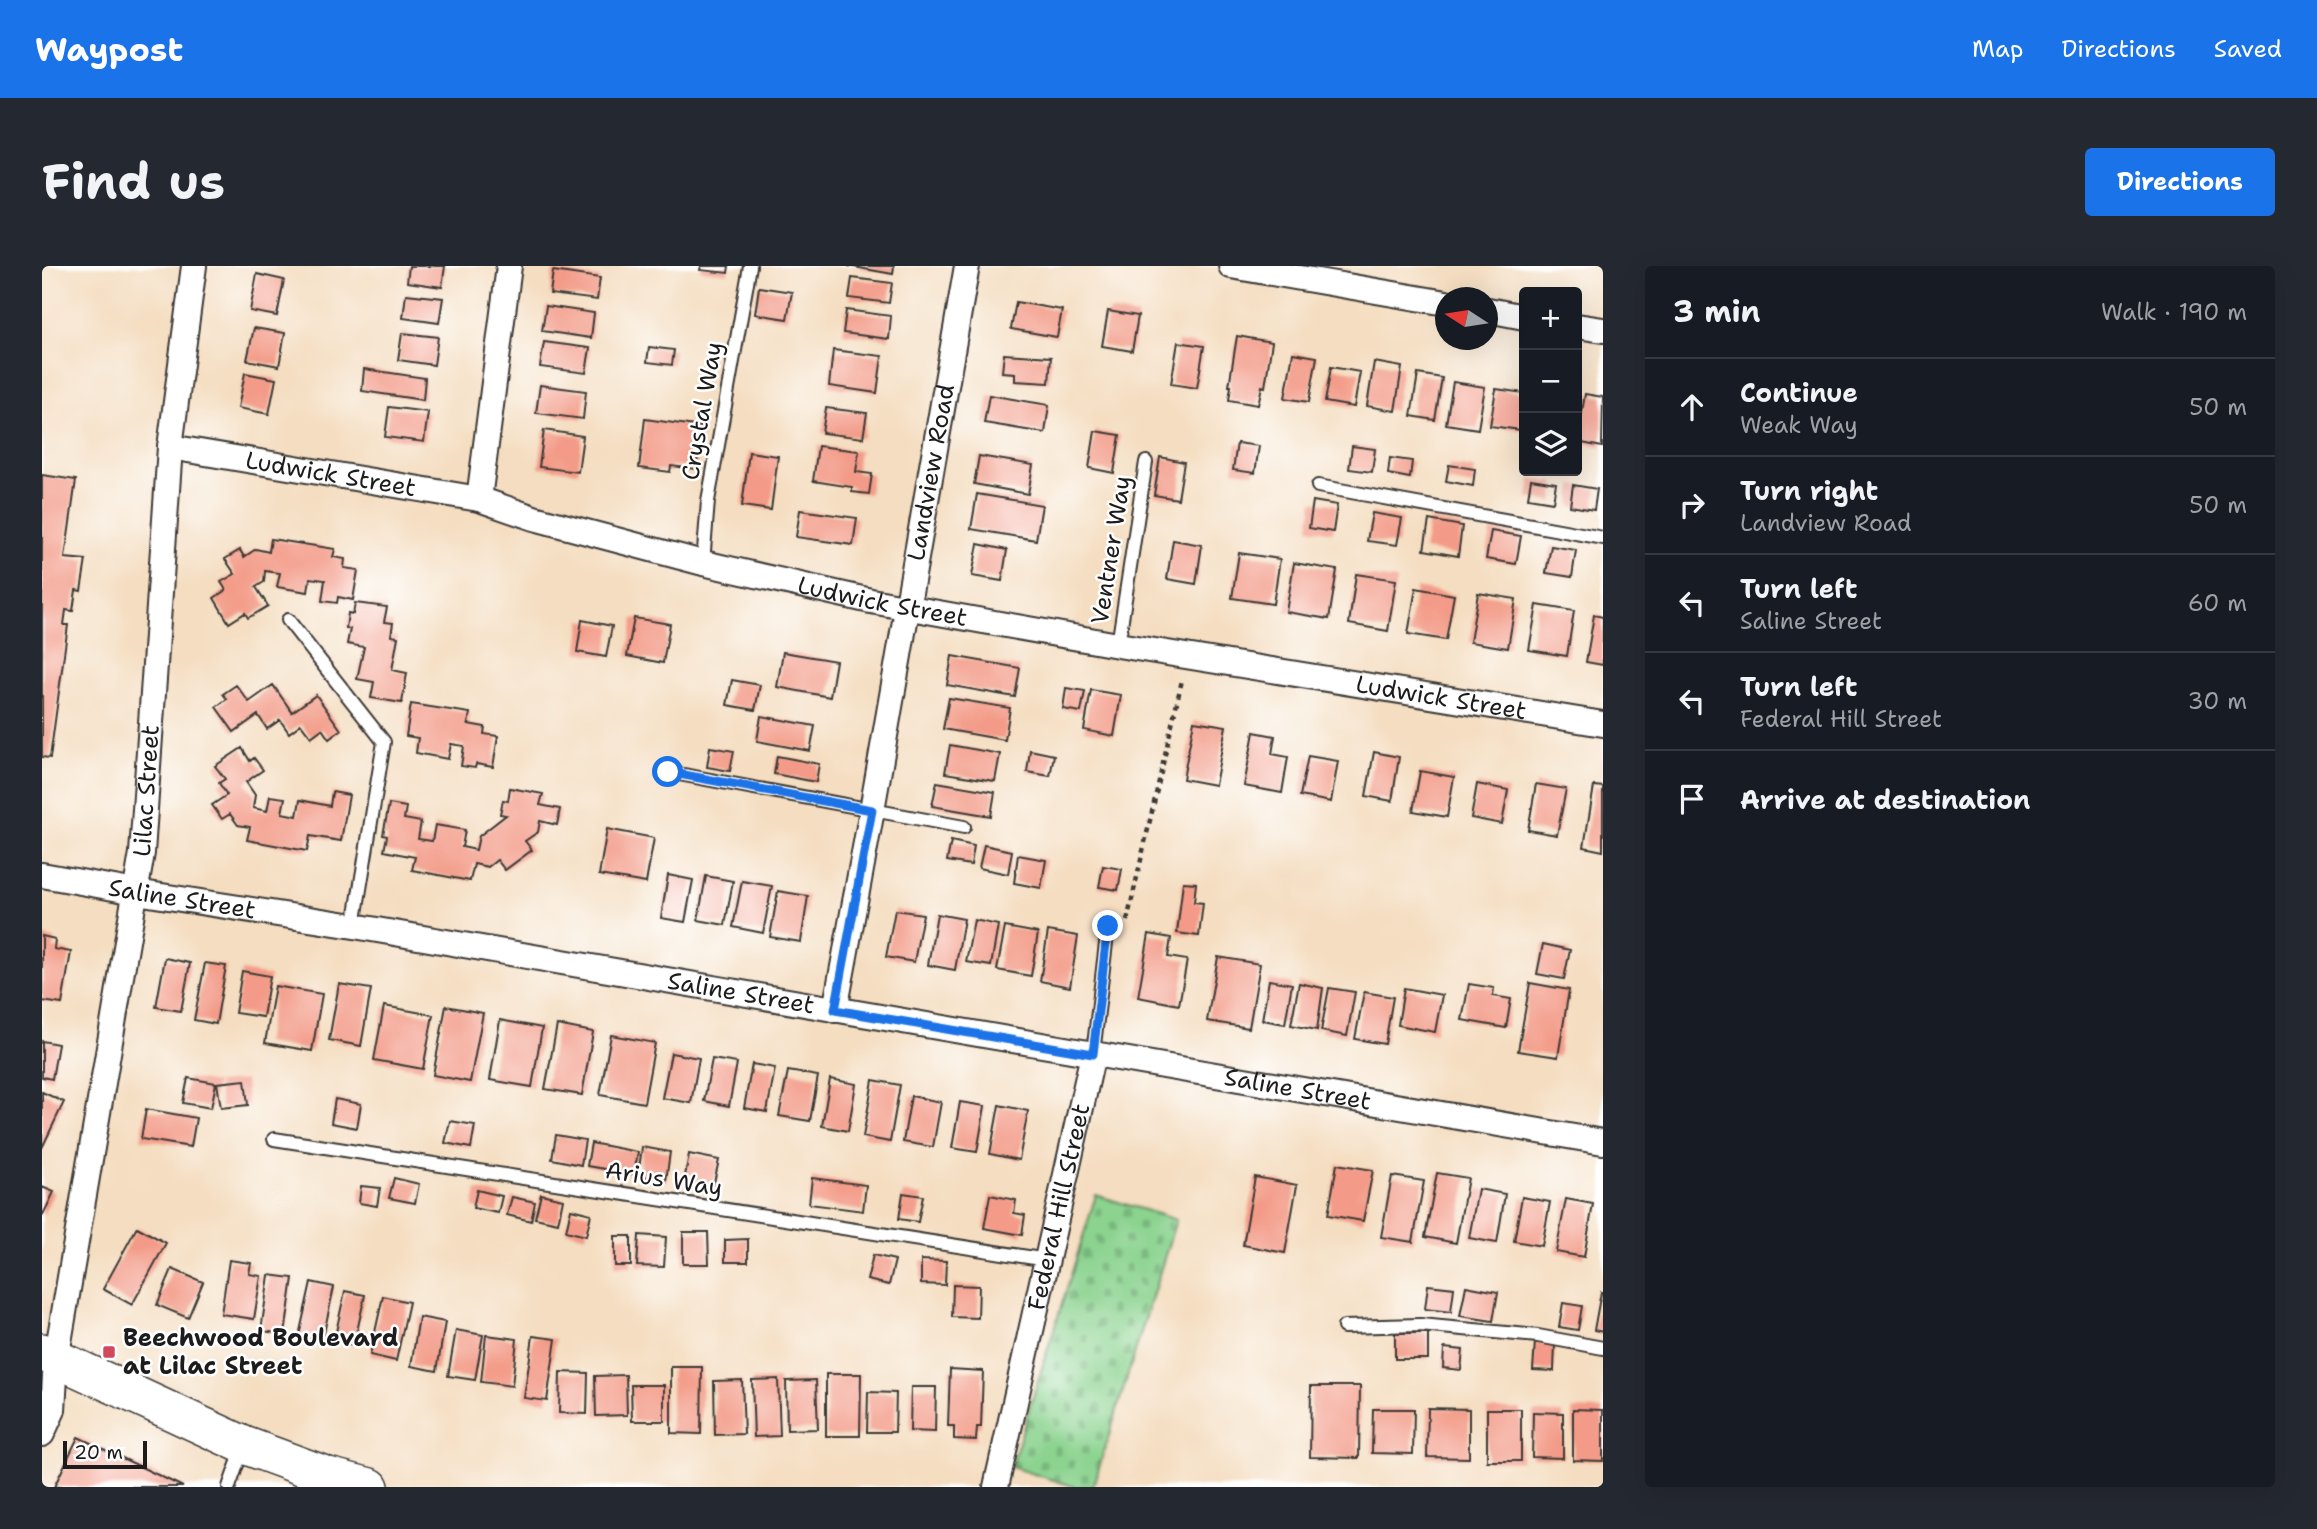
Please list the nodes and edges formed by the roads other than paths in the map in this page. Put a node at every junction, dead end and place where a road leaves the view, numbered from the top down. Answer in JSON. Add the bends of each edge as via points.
{"nodes":[{"id":1,"x":194,"y":266,"type":"edge"},
{"id":2,"x":509,"y":266,"type":"edge"},
{"id":3,"x":750,"y":266,"type":"edge"},
{"id":4,"x":967,"y":266,"type":"edge"},
{"id":5,"x":1231,"y":266,"type":"edge"},
{"id":6,"x":1435,"y":301,"type":"edge"},
{"id":7,"x":1498,"y":312,"type":"edge"},
{"id":8,"x":1519,"y":316,"type":"edge"},
{"id":9,"x":1582,"y":327,"type":"edge"},
{"id":10,"x":1603,"y":330,"type":"edge"},
{"id":11,"x":170,"y":447,"type":"junction"},
{"id":12,"x":1146,"y":462,"type":"dead end"},
{"id":13,"x":1318,"y":486,"type":"dead end"},
{"id":14,"x":479,"y":499,"type":"junction"},
{"id":15,"x":1603,"y":538,"type":"edge"},
{"id":16,"x":703,"y":563,"type":"junction"},
{"id":17,"x":906,"y":607,"type":"junction"},
{"id":18,"x":288,"y":620,"type":"dead end"},
{"id":19,"x":1118,"y":645,"type":"junction"},
{"id":20,"x":1603,"y":724,"type":"edge"},
{"id":21,"x":668,"y":772,"type":"dead end"},
{"id":22,"x":872,"y":810,"type":"junction"},
{"id":23,"x":964,"y":827,"type":"dead end"},
{"id":24,"x":42,"y":875,"type":"edge"},
{"id":25,"x":136,"y":892,"type":"junction"},
{"id":26,"x":354,"y":926,"type":"junction"},
{"id":27,"x":1108,"y":926,"type":"dead end"},
{"id":28,"x":835,"y":1010,"type":"junction"},
{"id":29,"x":1093,"y":1054,"type":"junction"},
{"id":30,"x":274,"y":1139,"type":"dead end"},
{"id":31,"x":1603,"y":1142,"type":"edge"},
{"id":32,"x":1046,"y":1260,"type":"junction"},
{"id":33,"x":1344,"y":1327,"type":"dead end"},
{"id":34,"x":1603,"y":1348,"type":"edge"},
{"id":35,"x":49,"y":1356,"type":"edge"},
{"id":36,"x":42,"y":1434,"type":"edge"},
{"id":37,"x":244,"y":1445,"type":"junction"},
{"id":38,"x":229,"y":1487,"type":"edge"},
{"id":39,"x":370,"y":1487,"type":"edge"},
{"id":40,"x":996,"y":1487,"type":"edge"}],
"edges":[{"from":1,"to":11,"type":"street","name":"Lilac Street"},
{"from":2,"to":14,"type":"street"},
{"from":3,"to":16,"type":"lane","name":"Crystal Way","via":[[708,501]]},
{"from":4,"to":17,"type":"street","name":"Landview Road"},
{"from":5,"to":6,"type":"street"},
{"from":7,"to":8,"type":"street"},
{"from":9,"to":10,"type":"street"},
{"from":11,"to":14,"type":"street","name":"Ludwick Street"},
{"from":11,"to":25,"type":"street","name":"Lilac Street"},
{"from":12,"to":19,"type":"lane","name":"Ventner Way"},
{"from":13,"to":15,"type":"lane"},
{"from":14,"to":16,"type":"street","name":"Ludwick Street"},
{"from":16,"to":17,"type":"street","name":"Ludwick Street"},
{"from":17,"to":19,"type":"street","name":"Ludwick Street"},
{"from":17,"to":22,"type":"street","name":"Landview Road"},
{"from":18,"to":26,"type":"lane","via":[[384,742]]},
{"from":19,"to":20,"type":"street","name":"Ludwick Street"},
{"from":21,"to":22,"type":"lane"},
{"from":22,"to":23,"type":"lane"},
{"from":22,"to":28,"type":"street","name":"Landview Road"},
{"from":24,"to":25,"type":"street","name":"Saline Street"},
{"from":25,"to":26,"type":"street","name":"Saline Street"},
{"from":25,"to":35,"type":"street","name":"Lilac Street"},
{"from":26,"to":28,"type":"street","name":"Saline Street"},
{"from":27,"to":29,"type":"lane","name":"Federal Hill Street"},
{"from":28,"to":29,"type":"street","name":"Saline Street"},
{"from":29,"to":31,"type":"street","name":"Saline Street"},
{"from":29,"to":32,"type":"street","name":"Federal Hill Street"},
{"from":30,"to":32,"type":"lane","name":"Arius Way"},
{"from":32,"to":40,"type":"street","name":"Federal Hill Street"},
{"from":33,"to":34,"type":"lane","via":[[1433,1326],[1538,1336]]},
{"from":35,"to":36,"type":"street","name":"Lilac Street","via":[[53,1410]]},
{"from":35,"to":37,"type":"main road"},
{"from":37,"to":38,"type":"lane"},
{"from":37,"to":39,"type":"main road"}]}
